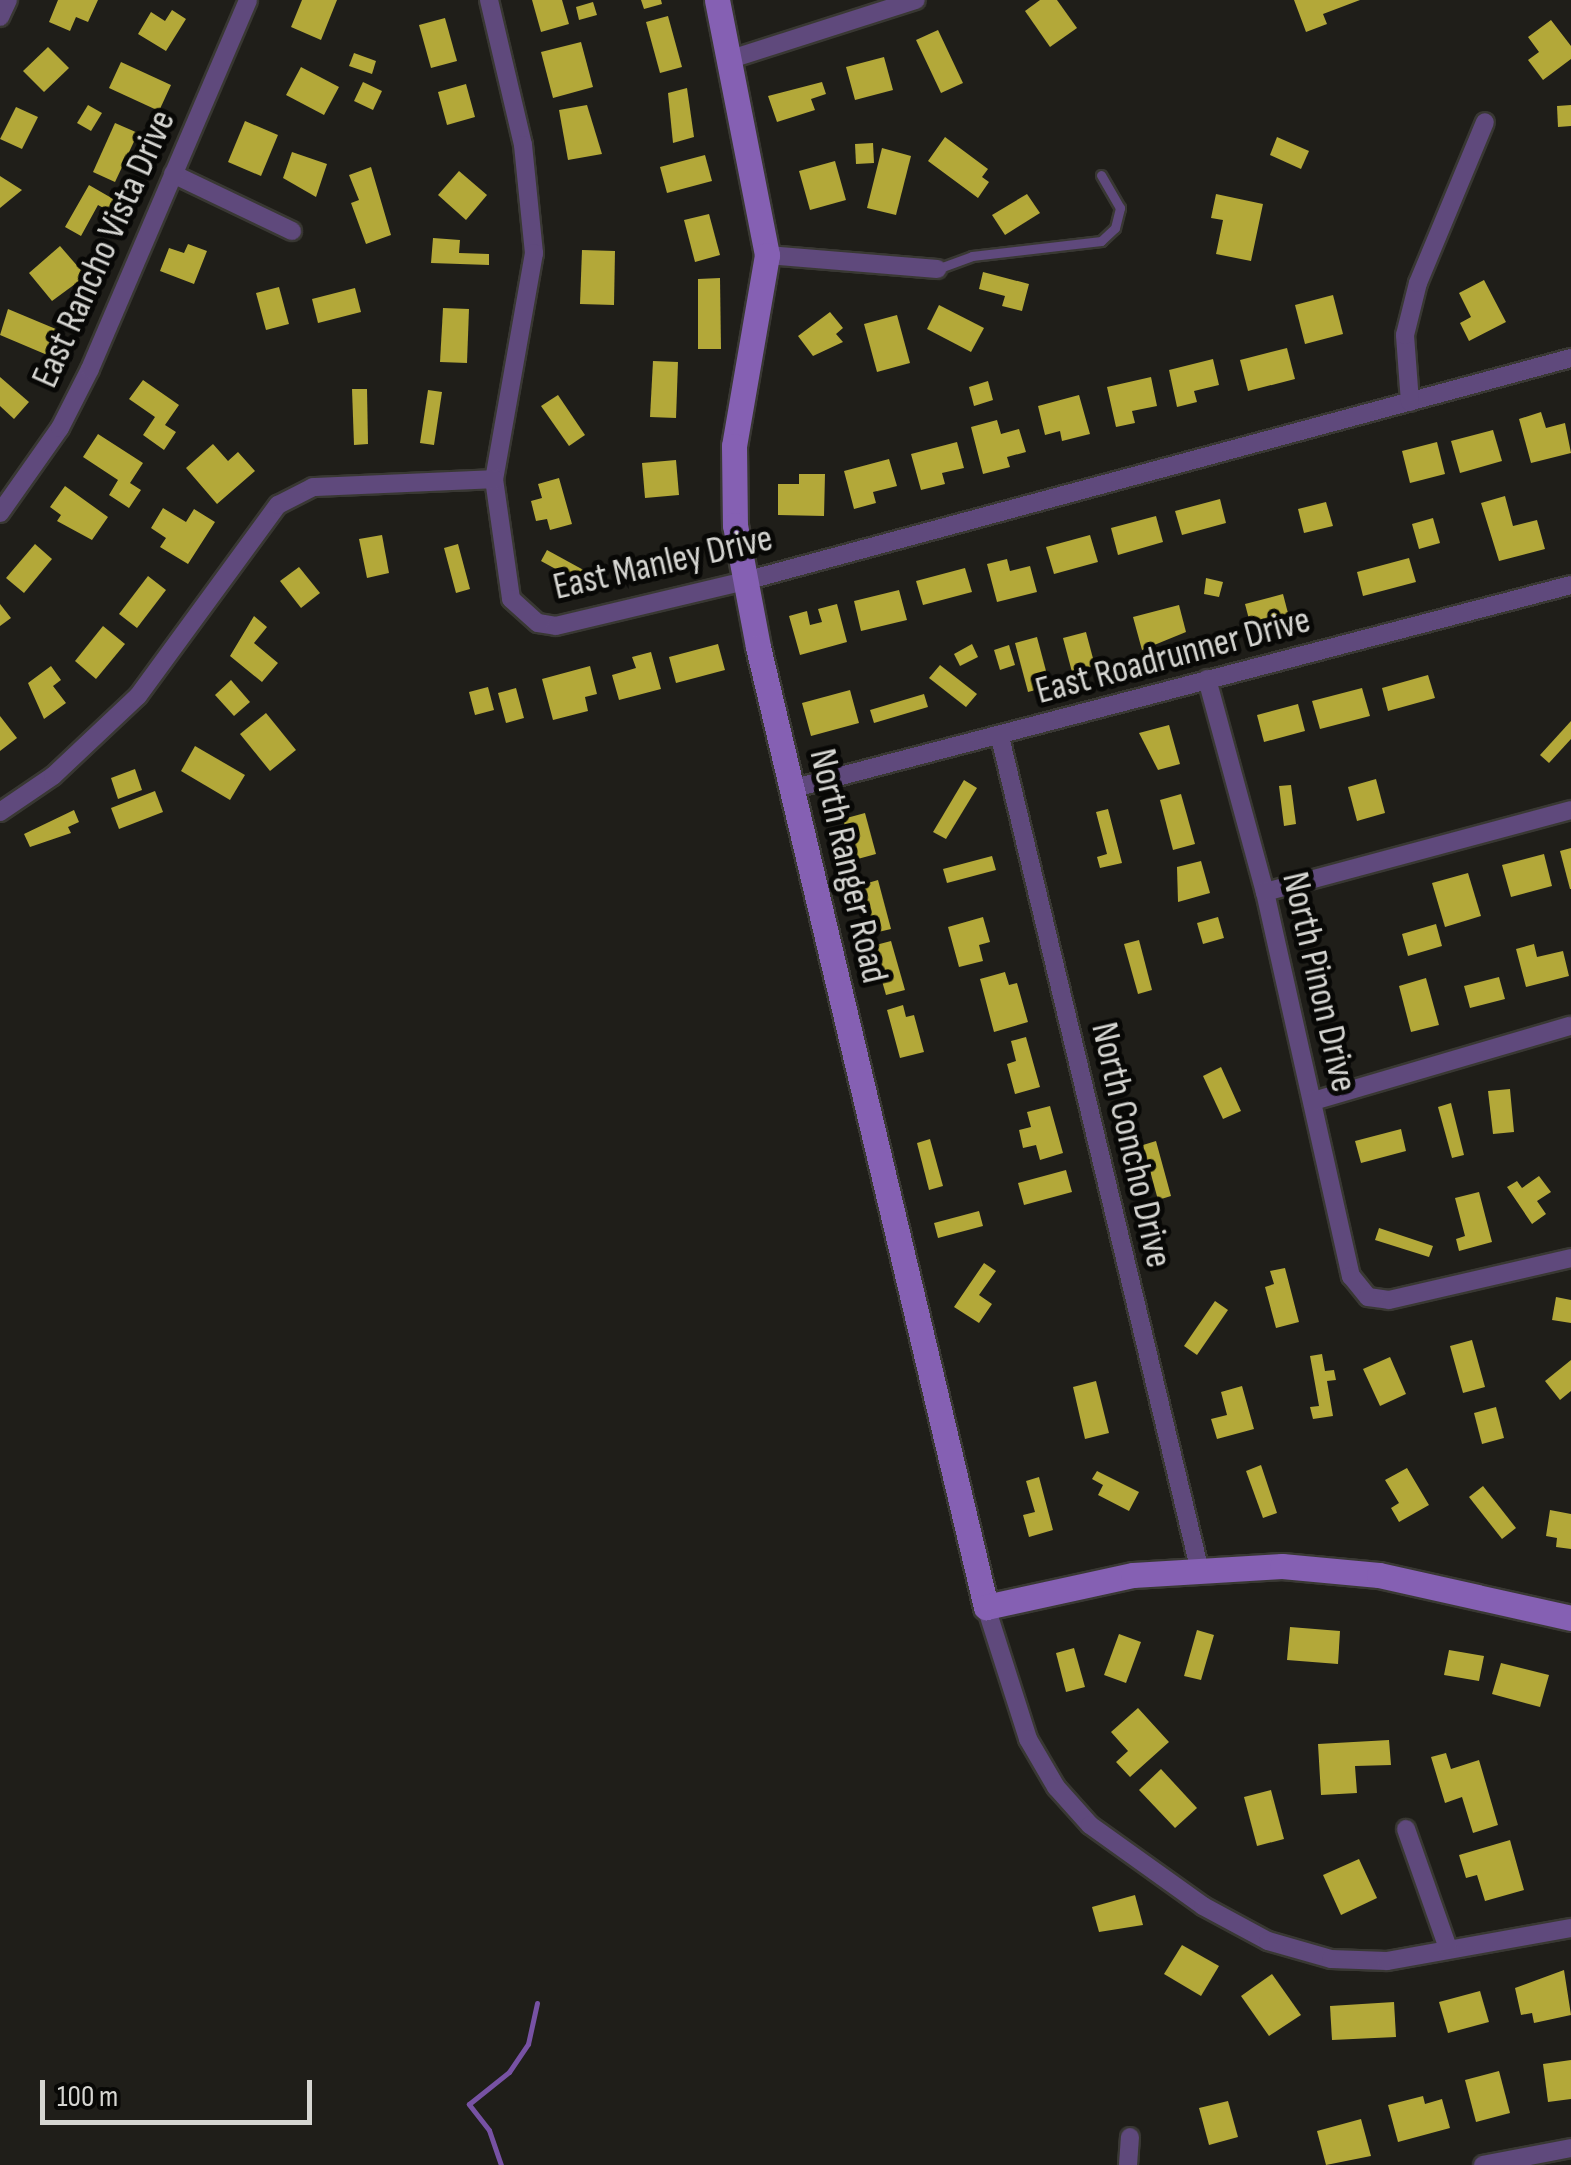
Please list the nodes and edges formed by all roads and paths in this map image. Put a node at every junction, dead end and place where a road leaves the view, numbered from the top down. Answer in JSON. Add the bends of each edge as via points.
{"nodes":[{"id":1,"x":8,"y":0,"type":"edge"},
{"id":2,"x":248,"y":0,"type":"edge"},
{"id":3,"x":490,"y":0,"type":"edge"},
{"id":4,"x":717,"y":0,"type":"edge"},
{"id":5,"x":916,"y":0,"type":"edge"},
{"id":6,"x":0,"y":17,"type":"edge"},
{"id":7,"x":731,"y":59,"type":"junction"},
{"id":8,"x":1486,"y":122,"type":"dead end"},
{"id":9,"x":173,"y":174,"type":"junction"},
{"id":10,"x":1101,"y":175,"type":"dead end"},
{"id":11,"x":292,"y":231,"type":"dead end"},
{"id":12,"x":767,"y":255,"type":"junction"},
{"id":13,"x":937,"y":268,"type":"joint"},
{"id":14,"x":1571,"y":358,"type":"edge"},
{"id":15,"x":1410,"y":402,"type":"junction"},
{"id":16,"x":494,"y":478,"type":"junction"},
{"id":17,"x":0,"y":514,"type":"edge"},
{"id":18,"x":745,"y":580,"type":"junction"},
{"id":19,"x":1571,"y":585,"type":"edge"},
{"id":20,"x":1207,"y":678,"type":"junction"},
{"id":21,"x":1000,"y":737,"type":"junction"},
{"id":22,"x":792,"y":789,"type":"junction"},
{"id":23,"x":1571,"y":810,"type":"edge"},
{"id":24,"x":0,"y":812,"type":"edge"},
{"id":25,"x":1266,"y":892,"type":"junction"},
{"id":26,"x":1570,"y":1026,"type":"edge"},
{"id":27,"x":1314,"y":1101,"type":"junction"},
{"id":28,"x":1571,"y":1258,"type":"edge"},
{"id":29,"x":1199,"y":1567,"type":"junction"},
{"id":30,"x":986,"y":1607,"type":"junction"},
{"id":31,"x":1571,"y":1618,"type":"edge"},
{"id":32,"x":1406,"y":1829,"type":"dead end"},
{"id":33,"x":1571,"y":1928,"type":"edge"},
{"id":34,"x":1448,"y":1948,"type":"junction"},
{"id":35,"x":1130,"y":2137,"type":"dead end"},
{"id":36,"x":1565,"y":2154,"type":"edge"},
{"id":37,"x":1128,"y":2165,"type":"edge"},
{"id":38,"x":1483,"y":2165,"type":"edge"}],
"edges":[{"from":1,"to":6,"type":"street"},
{"from":2,"to":9,"type":"street","name":"East Rancho Vista Drive"},
{"from":3,"to":16,"type":"street","via":[[522,145],[534,253]]},
{"from":4,"to":7,"type":"street","name":"North Ranger Road"},
{"from":5,"to":7,"type":"street"},
{"from":7,"to":12,"type":"street","name":"North Ranger Road"},
{"from":8,"to":15,"type":"street","via":[[1418,282],[1405,335]]},
{"from":9,"to":11,"type":"street"},
{"from":9,"to":17,"type":"street","name":"East Rancho Vista Drive","via":[[75,399]]},
{"from":10,"to":13,"type":"lane","via":[[1120,208],[1102,242],[972,256]]},
{"from":12,"to":13,"type":"street"},
{"from":12,"to":18,"type":"street","name":"North Ranger Road","via":[[730,489]]},
{"from":14,"to":15,"type":"street","name":"East Manley Drive"},
{"from":15,"to":18,"type":"street","name":"East Manley Drive"},
{"from":16,"to":18,"type":"street","name":"East Manley Drive","via":[[511,599],[538,623],[556,626]]},
{"from":16,"to":24,"type":"street","via":[[313,487],[278,505],[138,696],[53,776]]},
{"from":18,"to":22,"type":"street","name":"North Ranger Road"},
{"from":19,"to":20,"type":"street","name":"East Roadrunner Drive"},
{"from":20,"to":21,"type":"street","name":"East Roadrunner Drive"},
{"from":20,"to":25,"type":"street","name":"North Pinon Drive"},
{"from":21,"to":22,"type":"street","name":"East Roadrunner Drive"},
{"from":21,"to":29,"type":"street","name":"North Concho Drive"},
{"from":22,"to":30,"type":"street","name":"North Ranger Road"},
{"from":23,"to":25,"type":"street"},
{"from":25,"to":27,"type":"street","name":"North Pinon Drive"},
{"from":26,"to":27,"type":"street"},
{"from":27,"to":28,"type":"street","name":"North Pinon Drive","via":[[1351,1276],[1368,1297],[1390,1300]]},
{"from":29,"to":30,"type":"street"},
{"from":29,"to":31,"type":"street","via":[[1379,1575]]},
{"from":30,"to":34,"type":"street","name":"North Ranger Road","via":[[1028,1740],[1056,1787],[1090,1824],[1204,1906],[1268,1941],[1331,1959],[1386,1961]]},
{"from":32,"to":34,"type":"street"},
{"from":33,"to":34,"type":"street","name":"North Ranger Road"},
{"from":35,"to":37,"type":"street"},
{"from":36,"to":38,"type":"street"}]}
